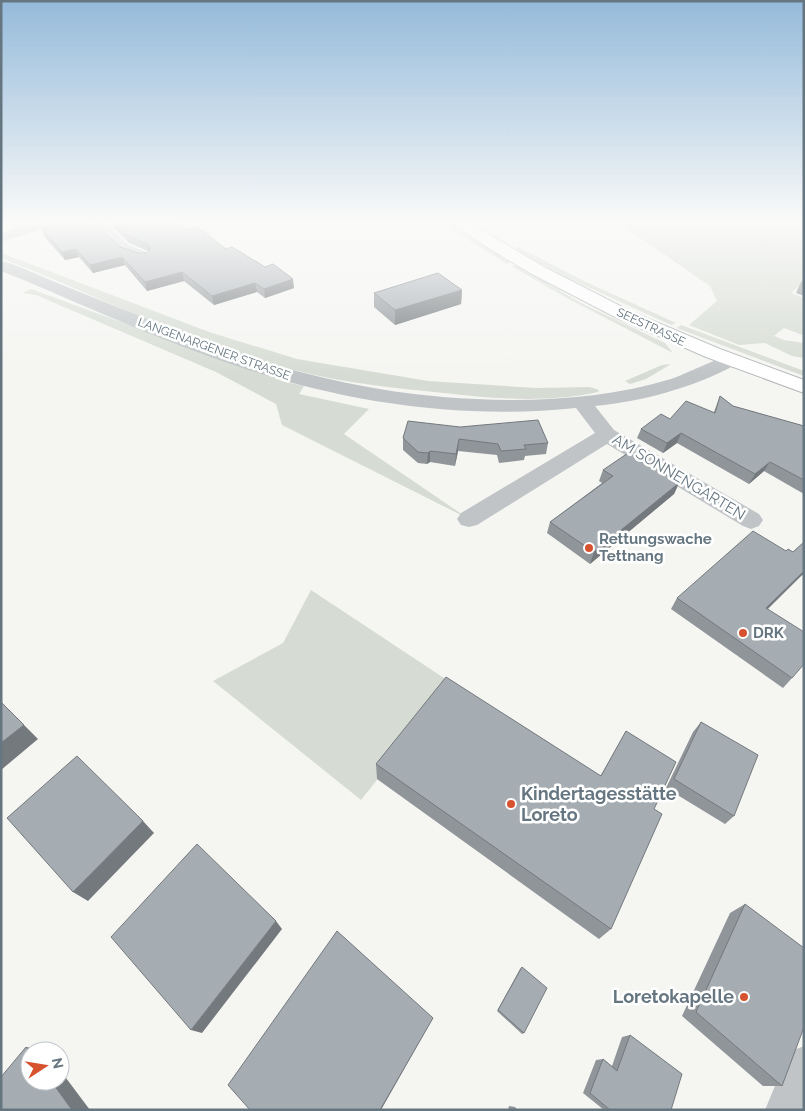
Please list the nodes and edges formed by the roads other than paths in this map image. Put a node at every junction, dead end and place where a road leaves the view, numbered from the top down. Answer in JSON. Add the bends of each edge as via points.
{"nodes":[{"id":1,"x":16,"y":272,"type":"edge"},
{"id":2,"x":541,"y":272,"type":"edge"},
{"id":3,"x":729,"y":361,"type":"junction"},
{"id":4,"x":804,"y":387,"type":"edge"},
{"id":5,"x":581,"y":402,"type":"junction"},
{"id":6,"x":607,"y":435,"type":"junction"},
{"id":7,"x":469,"y":519,"type":"dead end"},
{"id":8,"x":751,"y":520,"type":"dead end"},
{"id":9,"x":804,"y":1067,"type":"edge"},
{"id":10,"x":787,"y":1110,"type":"edge"}],
"edges":[{"from":1,"to":5,"type":"street","name":"LANGENARGENER STRASSE","via":[[195,344],[288,376],[423,401],[479,405]]},
{"from":2,"to":3,"type":"main road","name":"SEESTRASSE","via":[[662,332]]},
{"from":3,"to":4,"type":"main road","name":"SEESTRASSE"},
{"from":3,"to":5,"type":"street","name":"LANGENARGENER STRASSE","via":[[680,383]]},
{"from":5,"to":6,"type":"street","name":"AM SONNENGARTEN"},
{"from":6,"to":7,"type":"street","name":"AM SONNENGARTEN"},
{"from":6,"to":8,"type":"street","name":"AM SONNENGARTEN"},
{"from":9,"to":10,"type":"street"}]}
